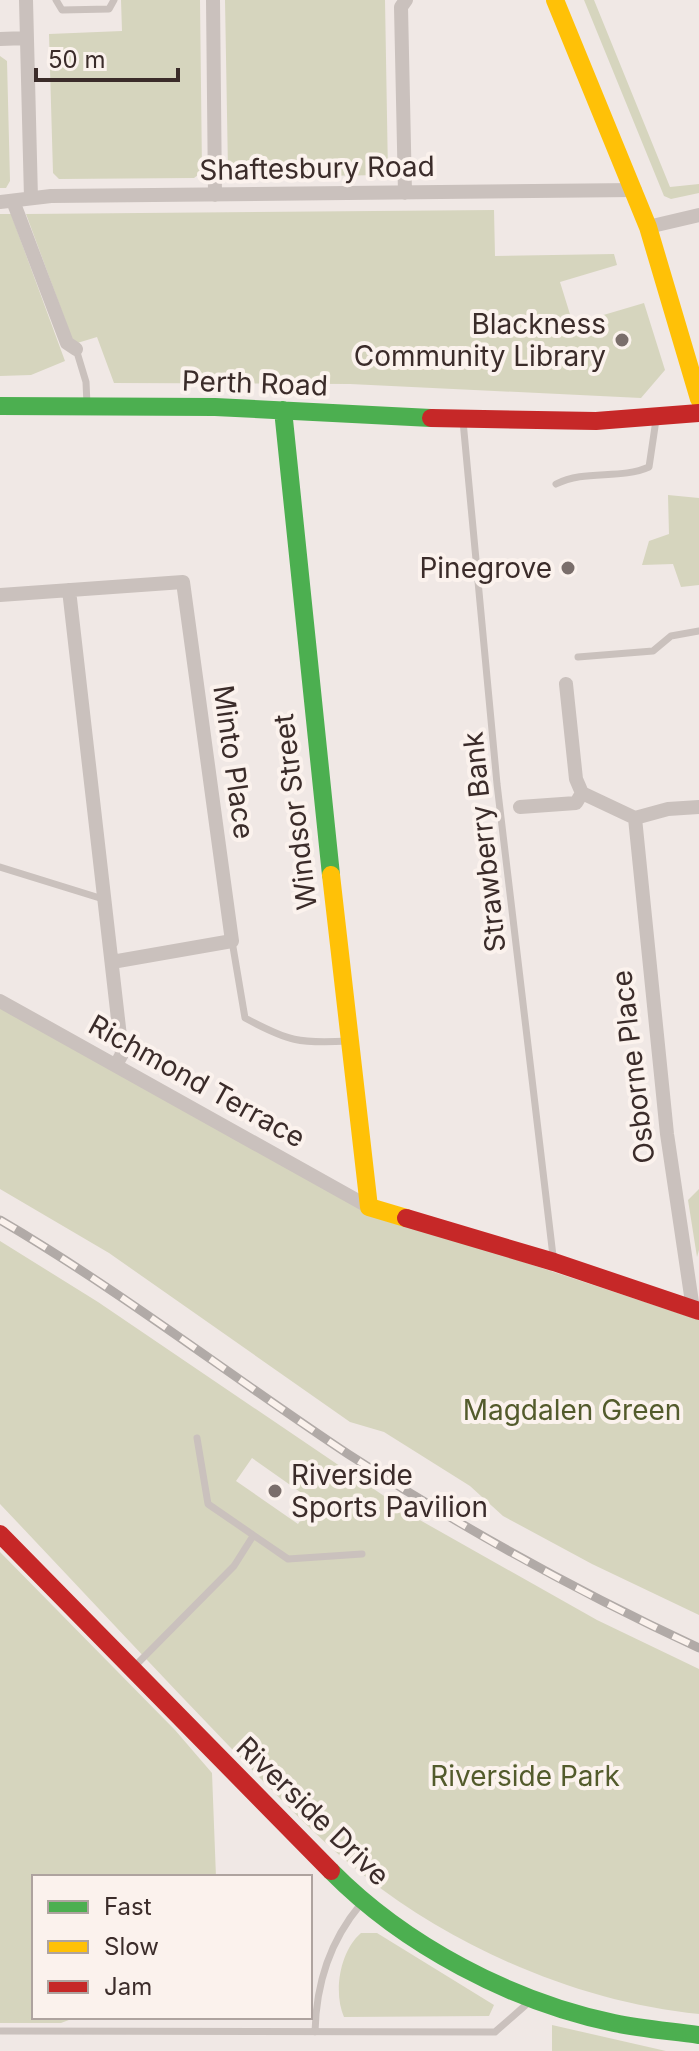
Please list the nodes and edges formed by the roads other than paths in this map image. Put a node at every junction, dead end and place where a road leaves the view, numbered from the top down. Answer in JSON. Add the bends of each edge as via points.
{"nodes":[{"id":1,"x":26,"y":0,"type":"edge"},
{"id":2,"x":56,"y":0,"type":"edge"},
{"id":3,"x":114,"y":0,"type":"edge"},
{"id":4,"x":213,"y":0,"type":"edge"},
{"id":5,"x":406,"y":0,"type":"edge"},
{"id":6,"x":555,"y":0,"type":"edge"},
{"id":7,"x":27,"y":38,"type":"junction"},
{"id":8,"x":0,"y":39,"type":"edge"},
{"id":9,"x":635,"y":190,"type":"junction"},
{"id":10,"x":405,"y":193,"type":"junction"},
{"id":11,"x":215,"y":195,"type":"junction"},
{"id":12,"x":31,"y":198,"type":"junction"},
{"id":13,"x":7,"y":201,"type":"edge"},
{"id":14,"x":699,"y":215,"type":"edge"},
{"id":15,"x":648,"y":227,"type":"junction"},
{"id":16,"x":76,"y":349,"type":"joint"},
{"id":17,"x":699,"y":399,"type":"edge"},
{"id":18,"x":0,"y":406,"type":"edge"},
{"id":19,"x":87,"y":407,"type":"junction"},
{"id":20,"x":283,"y":410,"type":"junction"},
{"id":21,"x":699,"y":413,"type":"edge"},
{"id":22,"x":463,"y":417,"type":"junction"},
{"id":23,"x":656,"y":418,"type":"junction"},
{"id":24,"x":556,"y":484,"type":"dead end"},
{"id":25,"x":69,"y":590,"type":"junction"},
{"id":26,"x":0,"y":595,"type":"edge"},
{"id":27,"x":699,"y":631,"type":"edge"},
{"id":28,"x":578,"y":657,"type":"dead end"},
{"id":29,"x":566,"y":684,"type":"dead end"},
{"id":30,"x":582,"y":793,"type":"junction"},
{"id":31,"x":520,"y":807,"type":"dead end"},
{"id":32,"x":699,"y":807,"type":"edge"},
{"id":33,"x":635,"y":818,"type":"junction"},
{"id":34,"x":0,"y":867,"type":"edge"},
{"id":35,"x":103,"y":899,"type":"junction"},
{"id":36,"x":232,"y":941,"type":"junction"},
{"id":37,"x":112,"y":962,"type":"junction"},
{"id":38,"x":0,"y":1001,"type":"edge"},
{"id":39,"x":351,"y":1040,"type":"junction"},
{"id":40,"x":116,"y":1065,"type":"junction"},
{"id":41,"x":369,"y":1207,"type":"junction"},
{"id":42,"x":554,"y":1262,"type":"junction"},
{"id":43,"x":696,"y":1310,"type":"edge"},
{"id":44,"x":197,"y":1438,"type":"dead end"},
{"id":45,"x":0,"y":1534,"type":"edge"},
{"id":46,"x":253,"y":1536,"type":"junction"},
{"id":47,"x":362,"y":1554,"type":"dead end"},
{"id":48,"x":131,"y":1671,"type":"junction"},
{"id":49,"x":362,"y":1902,"type":"junction"},
{"id":50,"x":533,"y":1999,"type":"junction"},
{"id":51,"x":0,"y":2031,"type":"edge"},
{"id":52,"x":315,"y":2032,"type":"junction"},
{"id":53,"x":699,"y":2035,"type":"edge"}],
"edges":[{"from":1,"to":7,"type":"street"},
{"from":2,"to":3,"type":"lane","via":[[62,10],[109,9]]},
{"from":4,"to":11,"type":"street"},
{"from":5,"to":10,"type":"street","via":[[401,7]]},
{"from":6,"to":9,"type":"street"},
{"from":7,"to":8,"type":"street"},
{"from":7,"to":12,"type":"street"},
{"from":9,"to":10,"type":"street","name":"Shaftesbury Road"},
{"from":9,"to":15,"type":"street"},
{"from":10,"to":11,"type":"street","name":"Shaftesbury Road"},
{"from":11,"to":12,"type":"street","name":"Shaftesbury Road"},
{"from":12,"to":13,"type":"street","name":"Shaftesbury Road"},
{"from":13,"to":16,"type":"street","via":[[67,343]]},
{"from":14,"to":15,"type":"street"},
{"from":15,"to":17,"type":"street"},
{"from":16,"to":19,"type":"lane"},
{"from":18,"to":19,"type":"street","name":"Perth Road"},
{"from":19,"to":20,"type":"street","name":"Perth Road"},
{"from":20,"to":22,"type":"street","name":"Perth Road"},
{"from":20,"to":39,"type":"street","name":"Windsor Street"},
{"from":21,"to":23,"type":"street","name":"Perth Road"},
{"from":22,"to":23,"type":"street","name":"Perth Road"},
{"from":22,"to":42,"type":"lane","name":"Strawberry Bank","via":[[499,798]]},
{"from":23,"to":24,"type":"lane","via":[[649,467],[570,477]]},
{"from":25,"to":26,"type":"street","name":"Minto Place"},
{"from":25,"to":35,"type":"street"},
{"from":25,"to":36,"type":"street","name":"Minto Place","via":[[183,582]]},
{"from":27,"to":28,"type":"lane","via":[[671,636],[653,651]]},
{"from":29,"to":30,"type":"street"},
{"from":30,"to":31,"type":"street","via":[[576,803]]},
{"from":30,"to":33,"type":"street"},
{"from":32,"to":33,"type":"street"},
{"from":33,"to":43,"type":"street","name":"Osborne Place","via":[[663,1105]]},
{"from":34,"to":35,"type":"lane"},
{"from":35,"to":37,"type":"street"},
{"from":36,"to":37,"type":"street"},
{"from":36,"to":39,"type":"lane","via":[[245,1018],[304,1043]]},
{"from":37,"to":40,"type":"street","via":[[122,1054]]},
{"from":38,"to":40,"type":"street","name":"Richmond Terrace"},
{"from":39,"to":41,"type":"street","name":"Windsor Street"},
{"from":40,"to":41,"type":"street","name":"Richmond Terrace"},
{"from":41,"to":42,"type":"street"},
{"from":42,"to":43,"type":"street"},
{"from":44,"to":46,"type":"lane","via":[[208,1504]]},
{"from":45,"to":48,"type":"street","name":"Riverside Drive"},
{"from":46,"to":47,"type":"lane","via":[[288,1559]]},
{"from":46,"to":48,"type":"lane","via":[[234,1566]]},
{"from":48,"to":49,"type":"street","name":"Riverside Drive"},
{"from":49,"to":50,"type":"street","name":"Riverside Drive","via":[[444,1956]]},
{"from":49,"to":52,"type":"lane","via":[[340,1929],[319,1987]]},
{"from":50,"to":52,"type":"lane","via":[[495,2032]]},
{"from":50,"to":53,"type":"street","name":"Riverside Drive","via":[[613,2023]]},
{"from":51,"to":52,"type":"lane"}]}
